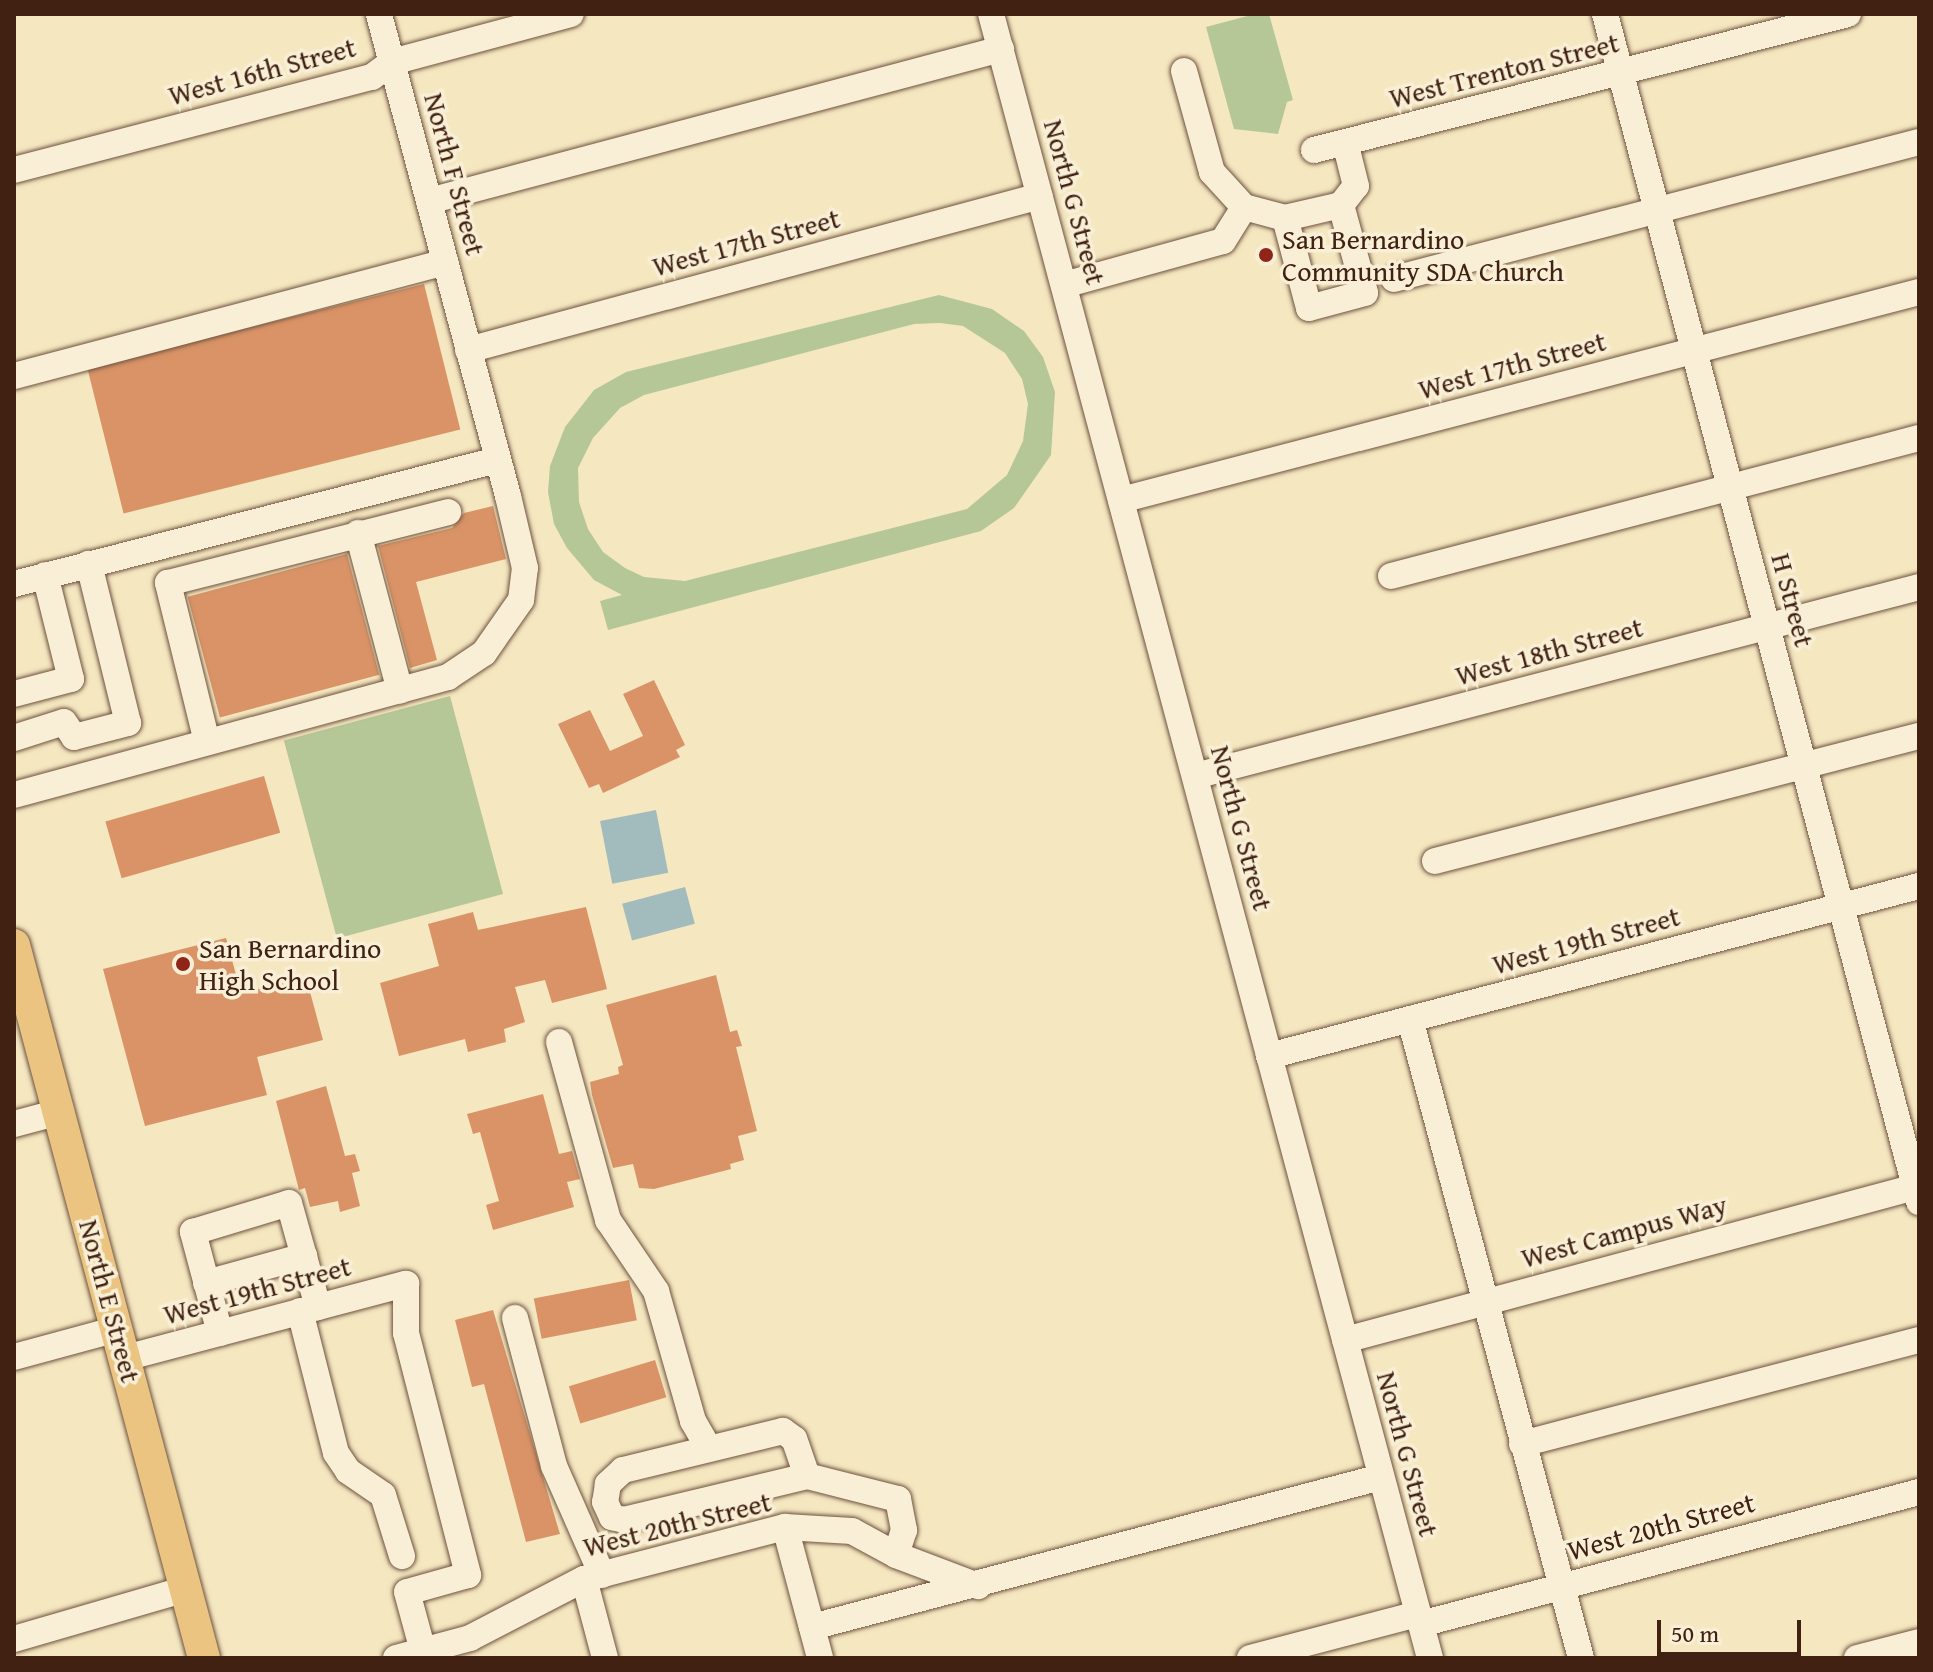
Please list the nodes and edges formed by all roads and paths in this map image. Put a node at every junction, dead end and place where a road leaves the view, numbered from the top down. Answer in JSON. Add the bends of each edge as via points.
{"nodes":[{"id":1,"x":379,"y":14,"type":"edge"},
{"id":2,"x":571,"y":14,"type":"edge"},
{"id":3,"x":991,"y":14,"type":"edge"},
{"id":4,"x":1605,"y":14,"type":"edge"},
{"id":5,"x":1848,"y":14,"type":"edge"},
{"id":6,"x":542,"y":18,"type":"edge"},
{"id":7,"x":1001,"y":49,"type":"junction"},
{"id":8,"x":392,"y":62,"type":"junction"},
{"id":9,"x":1184,"y":71,"type":"dead end"},
{"id":10,"x":1621,"y":74,"type":"junction"},
{"id":11,"x":1345,"y":142,"type":"junction"},
{"id":12,"x":1919,"y":142,"type":"edge"},
{"id":13,"x":1314,"y":150,"type":"dead end"},
{"id":14,"x":14,"y":170,"type":"edge"},
{"id":15,"x":1040,"y":196,"type":"junction"},
{"id":16,"x":429,"y":201,"type":"junction"},
{"id":17,"x":1341,"y":205,"type":"junction"},
{"id":18,"x":1244,"y":207,"type":"junction"},
{"id":19,"x":1657,"y":211,"type":"junction"},
{"id":20,"x":1285,"y":218,"type":"junction"},
{"id":21,"x":445,"y":262,"type":"junction"},
{"id":22,"x":1394,"y":279,"type":"dead end"},
{"id":23,"x":1064,"y":285,"type":"junction"},
{"id":24,"x":1919,"y":292,"type":"edge"},
{"id":25,"x":468,"y":350,"type":"junction"},
{"id":26,"x":1694,"y":350,"type":"junction"},
{"id":27,"x":14,"y":376,"type":"edge"},
{"id":28,"x":1919,"y":438,"type":"edge"},
{"id":29,"x":498,"y":460,"type":"junction"},
{"id":30,"x":1730,"y":488,"type":"junction"},
{"id":31,"x":1121,"y":500,"type":"junction"},
{"id":32,"x":448,"y":512,"type":"dead end"},
{"id":33,"x":358,"y":533,"type":"junction"},
{"id":34,"x":89,"y":564,"type":"junction"},
{"id":35,"x":45,"y":575,"type":"junction"},
{"id":36,"x":1391,"y":576,"type":"dead end"},
{"id":37,"x":14,"y":584,"type":"edge"},
{"id":38,"x":1919,"y":587,"type":"edge"},
{"id":39,"x":1767,"y":628,"type":"junction"},
{"id":40,"x":71,"y":679,"type":"junction"},
{"id":41,"x":400,"y":691,"type":"junction"},
{"id":42,"x":14,"y":694,"type":"edge"},
{"id":43,"x":64,"y":722,"type":"junction"},
{"id":44,"x":1919,"y":736,"type":"edge"},
{"id":45,"x":14,"y":738,"type":"edge"},
{"id":46,"x":207,"y":742,"type":"junction"},
{"id":47,"x":1804,"y":766,"type":"junction"},
{"id":48,"x":1195,"y":776,"type":"junction"},
{"id":49,"x":14,"y":795,"type":"edge"},
{"id":50,"x":1435,"y":861,"type":"dead end"},
{"id":51,"x":1919,"y":886,"type":"edge"},
{"id":52,"x":1841,"y":906,"type":"junction"},
{"id":53,"x":14,"y":945,"type":"edge"},
{"id":54,"x":1410,"y":1019,"type":"junction"},
{"id":55,"x":559,"y":1042,"type":"dead end"},
{"id":56,"x":1269,"y":1056,"type":"junction"},
{"id":57,"x":59,"y":1112,"type":"junction"},
{"id":58,"x":14,"y":1124,"type":"edge"},
{"id":59,"x":1918,"y":1192,"type":"edge"},
{"id":60,"x":304,"y":1256,"type":"junction"},
{"id":61,"x":206,"y":1283,"type":"junction"},
{"id":62,"x":1483,"y":1301,"type":"junction"},
{"id":63,"x":309,"y":1309,"type":"junction"},
{"id":64,"x":515,"y":1318,"type":"dead end"},
{"id":65,"x":220,"y":1333,"type":"junction"},
{"id":66,"x":1345,"y":1340,"type":"junction"},
{"id":67,"x":1919,"y":1340,"type":"edge"},
{"id":68,"x":121,"y":1343,"type":"junction"},
{"id":69,"x":14,"y":1357,"type":"edge"},
{"id":70,"x":1522,"y":1444,"type":"junction"},
{"id":71,"x":709,"y":1449,"type":"junction"},
{"id":72,"x":807,"y":1476,"type":"junction"},
{"id":73,"x":1381,"y":1477,"type":"junction"},
{"id":74,"x":1919,"y":1492,"type":"edge"},
{"id":75,"x":612,"y":1517,"type":"junction"},
{"id":76,"x":785,"y":1527,"type":"junction"},
{"id":77,"x":587,"y":1538,"type":"junction"},
{"id":78,"x":896,"y":1555,"type":"junction"},
{"id":79,"x":402,"y":1556,"type":"dead end"},
{"id":80,"x":593,"y":1577,"type":"junction"},
{"id":81,"x":1561,"y":1585,"type":"junction"},
{"id":82,"x":978,"y":1586,"type":"junction"},
{"id":83,"x":186,"y":1589,"type":"junction"},
{"id":84,"x":1419,"y":1619,"type":"junction"},
{"id":85,"x":812,"y":1627,"type":"junction"},
{"id":86,"x":1919,"y":1642,"type":"edge"},
{"id":87,"x":472,"y":1648,"type":"edge"},
{"id":88,"x":16,"y":1650,"type":"edge"},
{"id":89,"x":423,"y":1651,"type":"junction"},
{"id":90,"x":204,"y":1658,"type":"edge"},
{"id":91,"x":396,"y":1658,"type":"edge"},
{"id":92,"x":605,"y":1658,"type":"edge"},
{"id":93,"x":820,"y":1658,"type":"edge"},
{"id":94,"x":1250,"y":1658,"type":"edge"},
{"id":95,"x":1430,"y":1658,"type":"edge"},
{"id":96,"x":1581,"y":1658,"type":"edge"},
{"id":97,"x":1857,"y":1658,"type":"edge"}],
"edges":[{"from":1,"to":8,"type":"street","name":"North F Street"},
{"from":2,"to":6,"type":"street","name":"West 16th Street"},
{"from":3,"to":7,"type":"street","name":"North G Street"},
{"from":4,"to":10,"type":"street","name":"H Street"},
{"from":5,"to":10,"type":"street","name":"West Trenton Street"},
{"from":6,"to":8,"type":"street","name":"West 16th Street"},
{"from":7,"to":15,"type":"street","name":"North G Street"},
{"from":7,"to":16,"type":"street"},
{"from":8,"to":14,"type":"street","name":"West 16th Street","via":[[372,77]]},
{"from":8,"to":16,"type":"street","name":"North F Street"},
{"from":9,"to":18,"type":"street","via":[[1212,172]]},
{"from":10,"to":11,"type":"street","name":"West Trenton Street"},
{"from":10,"to":19,"type":"street","name":"H Street"},
{"from":11,"to":13,"type":"street","name":"West Trenton Street"},
{"from":11,"to":17,"type":"street","via":[[1356,186]]},
{"from":12,"to":19,"type":"street"},
{"from":15,"to":23,"type":"street","name":"North G Street"},
{"from":15,"to":25,"type":"street","name":"West 17th Street"},
{"from":16,"to":21,"type":"street","name":"North F Street"},
{"from":17,"to":20,"type":"street"},
{"from":17,"to":20,"type":"street","via":[[1365,293],[1309,308]]},
{"from":18,"to":20,"type":"street"},
{"from":18,"to":23,"type":"street","via":[[1223,241]]},
{"from":19,"to":22,"type":"street"},
{"from":19,"to":26,"type":"street","name":"H Street"},
{"from":21,"to":25,"type":"street","name":"North F Street"},
{"from":21,"to":27,"type":"street"},
{"from":23,"to":31,"type":"street","name":"North G Street"},
{"from":24,"to":26,"type":"street","name":"West 17th Street"},
{"from":25,"to":29,"type":"street","name":"North F Street"},
{"from":26,"to":30,"type":"street","name":"H Street"},
{"from":26,"to":31,"type":"street","name":"West 17th Street"},
{"from":28,"to":30,"type":"street"},
{"from":29,"to":34,"type":"street"},
{"from":29,"to":41,"type":"street","name":"North F Street","via":[[525,568],[521,600],[484,653],[456,674]]},
{"from":30,"to":36,"type":"street"},
{"from":30,"to":39,"type":"street","name":"H Street"},
{"from":31,"to":48,"type":"street","name":"North G Street"},
{"from":32,"to":33,"type":"street"},
{"from":33,"to":41,"type":"street"},
{"from":33,"to":46,"type":"street","via":[[168,583]]},
{"from":34,"to":35,"type":"street"},
{"from":34,"to":43,"type":"street","via":[[128,723],[74,737]]},
{"from":35,"to":37,"type":"street"},
{"from":35,"to":40,"type":"street"},
{"from":38,"to":39,"type":"street","name":"West 18th Street"},
{"from":39,"to":47,"type":"street","name":"H Street"},
{"from":39,"to":48,"type":"street","name":"West 18th Street"},
{"from":40,"to":42,"type":"street"},
{"from":40,"to":43,"type":"street"},
{"from":41,"to":46,"type":"street","name":"North F Street"},
{"from":43,"to":45,"type":"street"},
{"from":44,"to":47,"type":"street"},
{"from":46,"to":49,"type":"street","name":"North F Street"},
{"from":47,"to":50,"type":"street"},
{"from":47,"to":52,"type":"street","name":"H Street"},
{"from":48,"to":56,"type":"street","name":"North G Street"},
{"from":51,"to":52,"type":"street","name":"West 19th Street"},
{"from":52,"to":54,"type":"street","name":"West 19th Street"},
{"from":52,"to":59,"type":"street","name":"H Street"},
{"from":53,"to":57,"type":"main road","name":"North E Street"},
{"from":54,"to":56,"type":"street","name":"West 19th Street"},
{"from":54,"to":62,"type":"street"},
{"from":55,"to":71,"type":"street","via":[[608,1220],[656,1291],[693,1421]]},
{"from":56,"to":66,"type":"street","name":"North G Street"},
{"from":57,"to":58,"type":"street"},
{"from":57,"to":68,"type":"main road","name":"North E Street"},
{"from":59,"to":62,"type":"street","name":"West Campus Way"},
{"from":60,"to":61,"type":"street"},
{"from":60,"to":61,"type":"street","via":[[289,1203],[193,1232]]},
{"from":60,"to":63,"type":"street"},
{"from":61,"to":65,"type":"street"},
{"from":62,"to":66,"type":"street","name":"West Campus Way"},
{"from":62,"to":70,"type":"street"},
{"from":63,"to":65,"type":"street","name":"West 19th Street"},
{"from":63,"to":79,"type":"street","via":[[336,1453],[348,1471],[383,1495]]},
{"from":63,"to":89,"type":"street","name":"West 19th Street","via":[[406,1284],[406,1333],[468,1575],[407,1592]]},
{"from":64,"to":77,"type":"street","via":[[554,1466]]},
{"from":65,"to":68,"type":"street","name":"West 19th Street"},
{"from":66,"to":73,"type":"street","name":"North G Street"},
{"from":67,"to":70,"type":"street"},
{"from":68,"to":69,"type":"street","name":"West 19th Street"},
{"from":68,"to":83,"type":"main road","name":"North E Street"},
{"from":70,"to":81,"type":"street"},
{"from":71,"to":72,"type":"street","via":[[783,1431],[794,1439]]},
{"from":71,"to":75,"type":"street","via":[[623,1470],[608,1484],[605,1502]]},
{"from":72,"to":75,"type":"street","via":[[624,1520]]},
{"from":72,"to":78,"type":"street","via":[[898,1499],[904,1530]]},
{"from":73,"to":82,"type":"street"},
{"from":73,"to":84,"type":"street","name":"North G Street"},
{"from":74,"to":81,"type":"street","name":"West 20th Street"},
{"from":75,"to":77,"type":"street"},
{"from":76,"to":78,"type":"street","name":"West 20th Street","via":[[852,1531]]},
{"from":76,"to":80,"type":"street","name":"West 20th Street"},
{"from":76,"to":85,"type":"street"},
{"from":77,"to":80,"type":"street"},
{"from":78,"to":82,"type":"street","name":"West 20th Street"},
{"from":80,"to":87,"type":"street","name":"West 20th Street"},
{"from":80,"to":92,"type":"street"},
{"from":81,"to":84,"type":"street","name":"West 20th Street"},
{"from":81,"to":96,"type":"street"},
{"from":82,"to":85,"type":"street"},
{"from":83,"to":88,"type":"street"},
{"from":83,"to":90,"type":"main road","name":"North E Street"},
{"from":84,"to":94,"type":"street","name":"West 20th Street"},
{"from":84,"to":95,"type":"street","name":"North G Street"},
{"from":85,"to":93,"type":"street"},
{"from":86,"to":97,"type":"street"},
{"from":87,"to":89,"type":"street","name":"West 20th Street"},
{"from":89,"to":91,"type":"street","name":"West 20th Street"}]}
